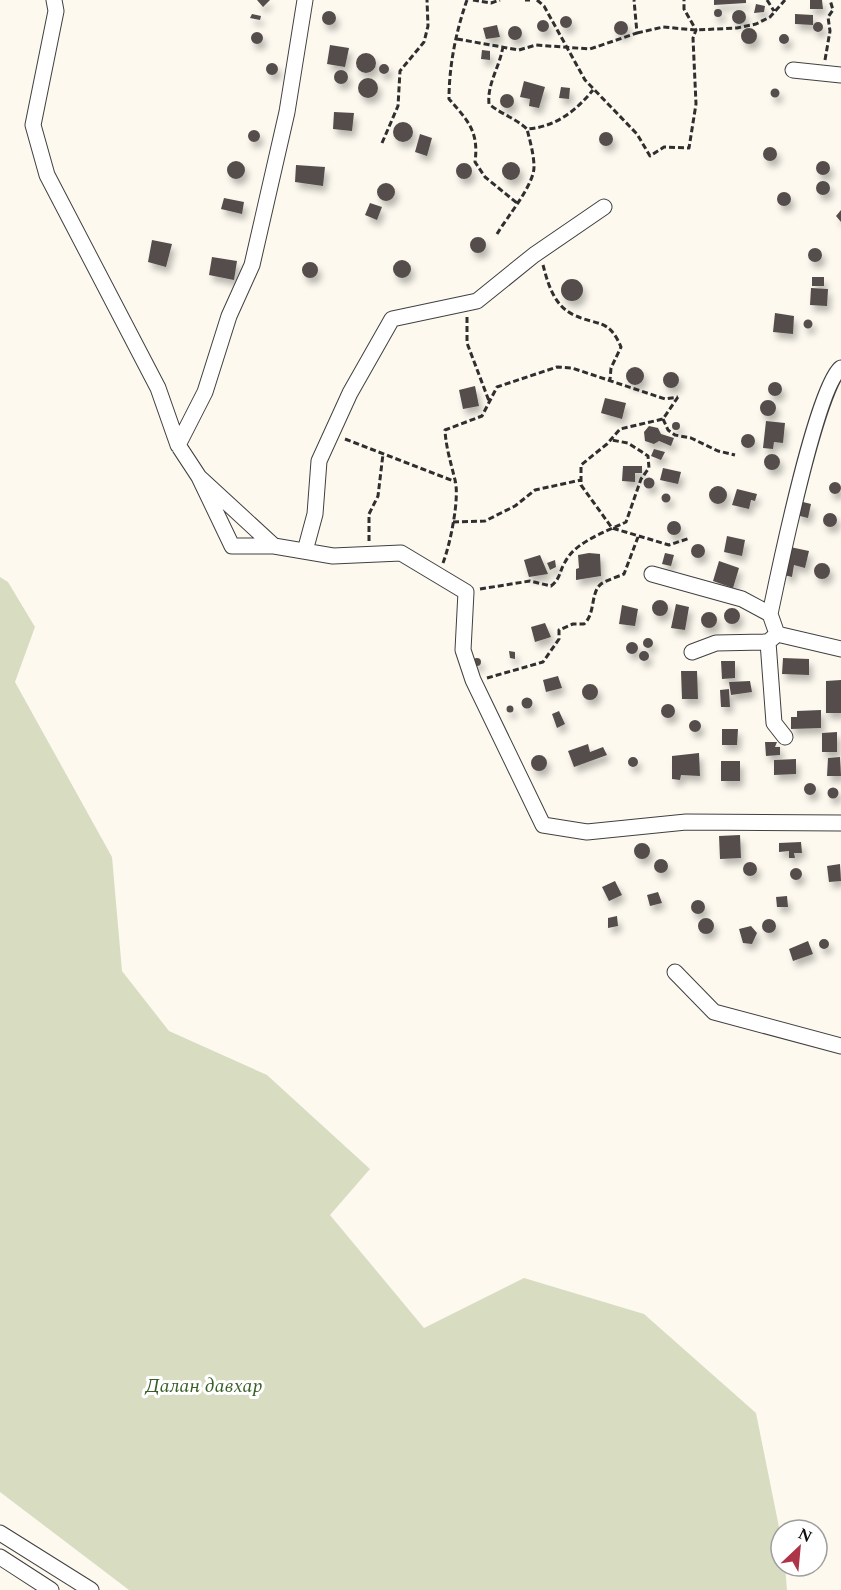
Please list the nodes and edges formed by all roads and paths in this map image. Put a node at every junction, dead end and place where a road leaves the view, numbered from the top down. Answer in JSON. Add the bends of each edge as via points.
{"nodes":[{"id":1,"x":54,"y":0,"type":"edge"},
{"id":2,"x":305,"y":0,"type":"edge"},
{"id":3,"x":427,"y":0,"type":"edge"},
{"id":4,"x":467,"y":0,"type":"edge"},
{"id":5,"x":473,"y":0,"type":"edge"},
{"id":6,"x":500,"y":0,"type":"edge"},
{"id":7,"x":525,"y":0,"type":"edge"},
{"id":8,"x":530,"y":0,"type":"edge"},
{"id":9,"x":537,"y":0,"type":"edge"},
{"id":10,"x":634,"y":0,"type":"edge"},
{"id":11,"x":684,"y":0,"type":"edge"},
{"id":12,"x":767,"y":0,"type":"edge"},
{"id":13,"x":785,"y":0,"type":"edge"},
{"id":14,"x":830,"y":0,"type":"edge"},
{"id":15,"x":774,"y":11,"type":"junction"},
{"id":16,"x":696,"y":30,"type":"junction"},
{"id":17,"x":637,"y":33,"type":"junction"},
{"id":18,"x":457,"y":39,"type":"junction"},
{"id":19,"x":503,"y":46,"type":"junction"},
{"id":20,"x":565,"y":48,"type":"junction"},
{"id":21,"x":793,"y":70,"type":"dead end"},
{"id":22,"x":823,"y":74,"type":"junction"},
{"id":23,"x":841,"y":75,"type":"edge"},
{"id":24,"x":594,"y":90,"type":"junction"},
{"id":25,"x":527,"y":129,"type":"junction"},
{"id":26,"x":382,"y":143,"type":"dead end"},
{"id":27,"x":517,"y":203,"type":"junction"},
{"id":28,"x":604,"y":207,"type":"dead end"},
{"id":29,"x":497,"y":234,"type":"dead end"},
{"id":30,"x":540,"y":252,"type":"junction"},
{"id":31,"x":464,"y":304,"type":"junction"},
{"id":32,"x":841,"y":368,"type":"edge"},
{"id":33,"x":610,"y":380,"type":"junction"},
{"id":34,"x":489,"y":401,"type":"junction"},
{"id":35,"x":663,"y":419,"type":"junction"},
{"id":36,"x":332,"y":433,"type":"junction"},
{"id":37,"x":611,"y":440,"type":"junction"},
{"id":38,"x":178,"y":445,"type":"junction"},
{"id":39,"x":383,"y":453,"type":"junction"},
{"id":40,"x":735,"y":455,"type":"dead end"},
{"id":41,"x":199,"y":477,"type":"junction"},
{"id":42,"x":581,"y":480,"type":"junction"},
{"id":43,"x":456,"y":482,"type":"junction"},
{"id":44,"x":453,"y":522,"type":"junction"},
{"id":45,"x":612,"y":528,"type":"junction"},
{"id":46,"x":638,"y":537,"type":"junction"},
{"id":47,"x":690,"y":537,"type":"dead end"},
{"id":48,"x":274,"y":546,"type":"junction"},
{"id":49,"x":305,"y":551,"type":"junction"},
{"id":50,"x":372,"y":554,"type":"junction"},
{"id":51,"x":652,"y":574,"type":"dead end"},
{"id":52,"x":439,"y":576,"type":"junction"},
{"id":53,"x":466,"y":592,"type":"junction"},
{"id":54,"x":770,"y":614,"type":"junction"},
{"id":55,"x":772,"y":638,"type":"junction"},
{"id":56,"x":841,"y":649,"type":"edge"},
{"id":57,"x":692,"y":652,"type":"dead end"},
{"id":58,"x":473,"y":681,"type":"junction"},
{"id":59,"x":784,"y":737,"type":"dead end"},
{"id":60,"x":841,"y":823,"type":"edge"},
{"id":61,"x":675,"y":972,"type":"dead end"},
{"id":62,"x":841,"y":1046,"type":"edge"},
{"id":63,"x":0,"y":1533,"type":"edge"},
{"id":64,"x":0,"y":1557,"type":"edge"},
{"id":65,"x":51,"y":1590,"type":"edge"},
{"id":66,"x":92,"y":1590,"type":"edge"}],
"edges":[{"from":1,"to":38,"type":"street","via":[[56,11],[33,125],[46,175],[158,388]]},
{"from":2,"to":38,"type":"street","via":[[287,112],[252,265],[205,392]]},
{"from":3,"to":26,"type":"path","via":[[424,42],[400,71],[398,105]]},
{"from":4,"to":18,"type":"path"},
{"from":5,"to":6,"type":"path"},
{"from":7,"to":8,"type":"path"},
{"from":9,"to":20,"type":"path","via":[[544,6]]},
{"from":10,"to":17,"type":"path"},
{"from":11,"to":16,"type":"path","via":[[684,9]]},
{"from":12,"to":15,"type":"path"},
{"from":13,"to":15,"type":"path"},
{"from":14,"to":22,"type":"path","via":[[833,10],[828,17],[830,31]]},
{"from":15,"to":16,"type":"path","via":[[756,24]]},
{"from":16,"to":17,"type":"path","via":[[663,27]]},
{"from":16,"to":24,"type":"path","via":[[696,104],[688,148],[664,147],[650,156],[637,134]]},
{"from":17,"to":20,"type":"path","via":[[590,49]]},
{"from":18,"to":19,"type":"path"},
{"from":18,"to":27,"type":"path","via":[[449,72],[449,99],[473,126],[475,162],[485,177]]},
{"from":19,"to":20,"type":"path","via":[[519,50],[536,45]]},
{"from":19,"to":25,"type":"path","via":[[488,90],[489,104]]},
{"from":20,"to":24,"type":"path"},
{"from":21,"to":22,"type":"street"},
{"from":22,"to":23,"type":"street"},
{"from":24,"to":25,"type":"path","via":[[581,105],[551,126]]},
{"from":25,"to":27,"type":"path","via":[[534,168],[526,192]]},
{"from":27,"to":29,"type":"path"},
{"from":28,"to":30,"type":"street"},
{"from":30,"to":31,"type":"street","via":[[477,301]]},
{"from":30,"to":33,"type":"path","via":[[547,282],[557,302],[573,315],[598,321],[615,332],[621,347]]},
{"from":31,"to":34,"type":"path","via":[[467,343]]},
{"from":31,"to":36,"type":"street","via":[[392,319]]},
{"from":32,"to":54,"type":"street","via":[[834,373],[826,396],[789,519]]},
{"from":33,"to":34,"type":"path","via":[[557,367],[497,387]]},
{"from":33,"to":35,"type":"path","via":[[665,399],[678,397]]},
{"from":34,"to":43,"type":"path","via":[[482,416],[445,430]]},
{"from":35,"to":37,"type":"path","via":[[620,429]]},
{"from":35,"to":40,"type":"path","via":[[675,435]]},
{"from":36,"to":39,"type":"path"},
{"from":36,"to":49,"type":"street","via":[[319,461],[315,514]]},
{"from":37,"to":42,"type":"path","via":[[581,465]]},
{"from":37,"to":45,"type":"path","via":[[628,443],[648,456],[649,468],[641,479],[626,522]]},
{"from":38,"to":41,"type":"street"},
{"from":39,"to":43,"type":"path"},
{"from":39,"to":50,"type":"path","via":[[378,495],[369,514]]},
{"from":41,"to":48,"type":"street"},
{"from":41,"to":48,"type":"street","via":[[232,546]]},
{"from":42,"to":44,"type":"path","via":[[535,490],[485,521]]},
{"from":42,"to":45,"type":"path","via":[[592,503]]},
{"from":43,"to":44,"type":"path"},
{"from":44,"to":52,"type":"path"},
{"from":45,"to":46,"type":"path"},
{"from":45,"to":53,"type":"path","via":[[582,544],[565,561],[561,578],[551,586],[531,581]]},
{"from":46,"to":47,"type":"path","via":[[669,545]]},
{"from":46,"to":58,"type":"path","via":[[624,574],[596,589],[591,617],[584,624],[559,630],[559,639],[543,662]]},
{"from":48,"to":49,"type":"street"},
{"from":49,"to":50,"type":"street","via":[[333,556]]},
{"from":50,"to":52,"type":"street","via":[[401,554]]},
{"from":51,"to":54,"type":"street","via":[[742,599]]},
{"from":52,"to":53,"type":"street"},
{"from":53,"to":58,"type":"street","via":[[463,650]]},
{"from":54,"to":55,"type":"street"},
{"from":55,"to":56,"type":"street"},
{"from":55,"to":57,"type":"street","via":[[716,643]]},
{"from":55,"to":59,"type":"street","via":[[774,723]]},
{"from":58,"to":60,"type":"street","via":[[543,825],[586,832],[686,822]]},
{"from":61,"to":62,"type":"street","via":[[714,1012]]},
{"from":63,"to":66,"type":"street"},
{"from":64,"to":65,"type":"street"}]}
